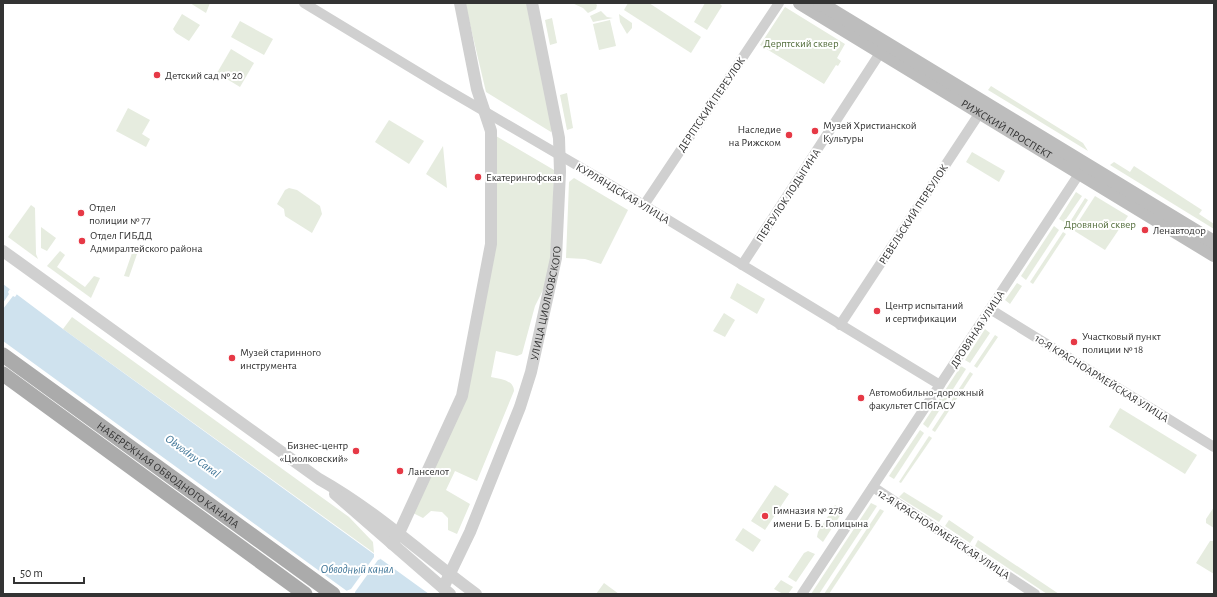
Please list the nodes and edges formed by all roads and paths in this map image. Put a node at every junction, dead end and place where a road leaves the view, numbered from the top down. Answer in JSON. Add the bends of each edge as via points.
{"nodes":[{"id":1,"x":304,"y":3,"type":"edge"},
{"id":2,"x":460,"y":3,"type":"edge"},
{"id":3,"x":532,"y":3,"type":"edge"},
{"id":4,"x":779,"y":3,"type":"edge"},
{"id":5,"x":800,"y":3,"type":"edge"},
{"id":6,"x":820,"y":3,"type":"edge"},
{"id":7,"x":883,"y":48,"type":"junction"},
{"id":8,"x":983,"y":108,"type":"junction"},
{"id":9,"x":485,"y":111,"type":"junction"},
{"id":10,"x":560,"y":155,"type":"junction"},
{"id":11,"x":1082,"y":169,"type":"junction"},
{"id":12,"x":644,"y":205,"type":"junction"},
{"id":13,"x":1214,"y":242,"type":"edge"},
{"id":14,"x":3,"y":251,"type":"edge"},
{"id":15,"x":1214,"y":255,"type":"edge"},
{"id":16,"x":742,"y":265,"type":"junction"},
{"id":17,"x":990,"y":309,"type":"junction"},
{"id":18,"x":840,"y":325,"type":"junction"},
{"id":19,"x":3,"y":355,"type":"edge"},
{"id":20,"x":3,"y":374,"type":"edge"},
{"id":21,"x":940,"y":385,"type":"junction"},
{"id":22,"x":1214,"y":447,"type":"edge"},
{"id":23,"x":319,"y":479,"type":"junction"},
{"id":24,"x":873,"y":487,"type":"junction"},
{"id":25,"x":399,"y":533,"type":"junction"},
{"id":26,"x":392,"y":544,"type":"junction"},
{"id":27,"x":450,"y":576,"type":"junction"},
{"id":28,"x":447,"y":591,"type":"edge"},
{"id":29,"x":304,"y":594,"type":"edge"},
{"id":30,"x":333,"y":594,"type":"edge"},
{"id":31,"x":476,"y":594,"type":"edge"},
{"id":32,"x":802,"y":594,"type":"edge"},
{"id":33,"x":1035,"y":594,"type":"edge"}],
"edges":[{"from":1,"to":9,"type":"street","name":"КУРЛЯНДСКАЯ УЛИЦА"},
{"from":2,"to":9,"type":"street","via":[[477,89]]},
{"from":3,"to":10,"type":"street","name":"УЛИЦА ЦИОЛКОВСКОГО","via":[[557,123]]},
{"from":4,"to":12,"type":"street","name":"ДЕРПТСКИЙ ПЕРЕУЛОК"},
{"from":5,"to":7,"type":"main road","name":"РИЖСКИЙ ПРОСПЕКТ"},
{"from":6,"to":7,"type":"main road","name":"РИЖСКИЙ ПРОСПЕКТ"},
{"from":7,"to":8,"type":"main road","name":"РИЖСКИЙ ПРОСПЕКТ"},
{"from":7,"to":16,"type":"street","name":"ПЕРЕУЛОК ЛОДЫГИНА"},
{"from":8,"to":11,"type":"main road","name":"РИЖСКИЙ ПРОСПЕКТ"},
{"from":8,"to":18,"type":"street","name":"РЕВЕЛЬСКИЙ ПЕРЕУЛОК"},
{"from":9,"to":10,"type":"street","name":"КУРЛЯНДСКАЯ УЛИЦА"},
{"from":9,"to":25,"type":"street","via":[[491,131],[491,244],[462,396]]},
{"from":10,"to":12,"type":"street","name":"КУРЛЯНДСКАЯ УЛИЦА"},
{"from":10,"to":27,"type":"street","name":"УЛИЦА ЦИОЛКОВСКОГО","via":[[556,258],[531,372],[518,414]]},
{"from":11,"to":13,"type":"main road","name":"РИЖСКИЙ ПРОСПЕКТ"},
{"from":11,"to":15,"type":"main road","name":"РИЖСКИЙ ПРОСПЕКТ"},
{"from":11,"to":17,"type":"street","name":"ДРОВЯНАЯ УЛИЦА"},
{"from":12,"to":16,"type":"street","name":"КУРЛЯНДСКАЯ УЛИЦА"},
{"from":14,"to":23,"type":"street"},
{"from":16,"to":18,"type":"street","name":"КУРЛЯНДСКАЯ УЛИЦА"},
{"from":17,"to":21,"type":"street","name":"ДРОВЯНАЯ УЛИЦА"},
{"from":17,"to":22,"type":"street","name":"10-Я КРАСНОАРМЕЙСКАЯ УЛИЦА"},
{"from":18,"to":21,"type":"street","name":"КУРЛЯНДСКАЯ УЛИЦА"},
{"from":19,"to":30,"type":"main road","name":"НАБЕРЕЖНАЯ ОБВОДНОГО КАНАЛА"},
{"from":20,"to":29,"type":"main road","name":"НАБЕРЕЖНАЯ ОБВОДНОГО КАНАЛА"},
{"from":21,"to":24,"type":"street","name":"ДРОВЯНАЯ УЛИЦА"},
{"from":23,"to":25,"type":"street","via":[[345,494]]},
{"from":23,"to":26,"type":"street"},
{"from":24,"to":32,"type":"street","name":"ДРОВЯНАЯ УЛИЦА"},
{"from":24,"to":33,"type":"street","name":"12-Я КРАСНОАРМЕЙСКАЯ УЛИЦА"},
{"from":25,"to":26,"type":"street"},
{"from":25,"to":27,"type":"street"},
{"from":26,"to":28,"type":"street"},
{"from":27,"to":28,"type":"street","name":"УЛИЦА ЦИОЛКОВСКОГО"},
{"from":27,"to":31,"type":"street"}]}
